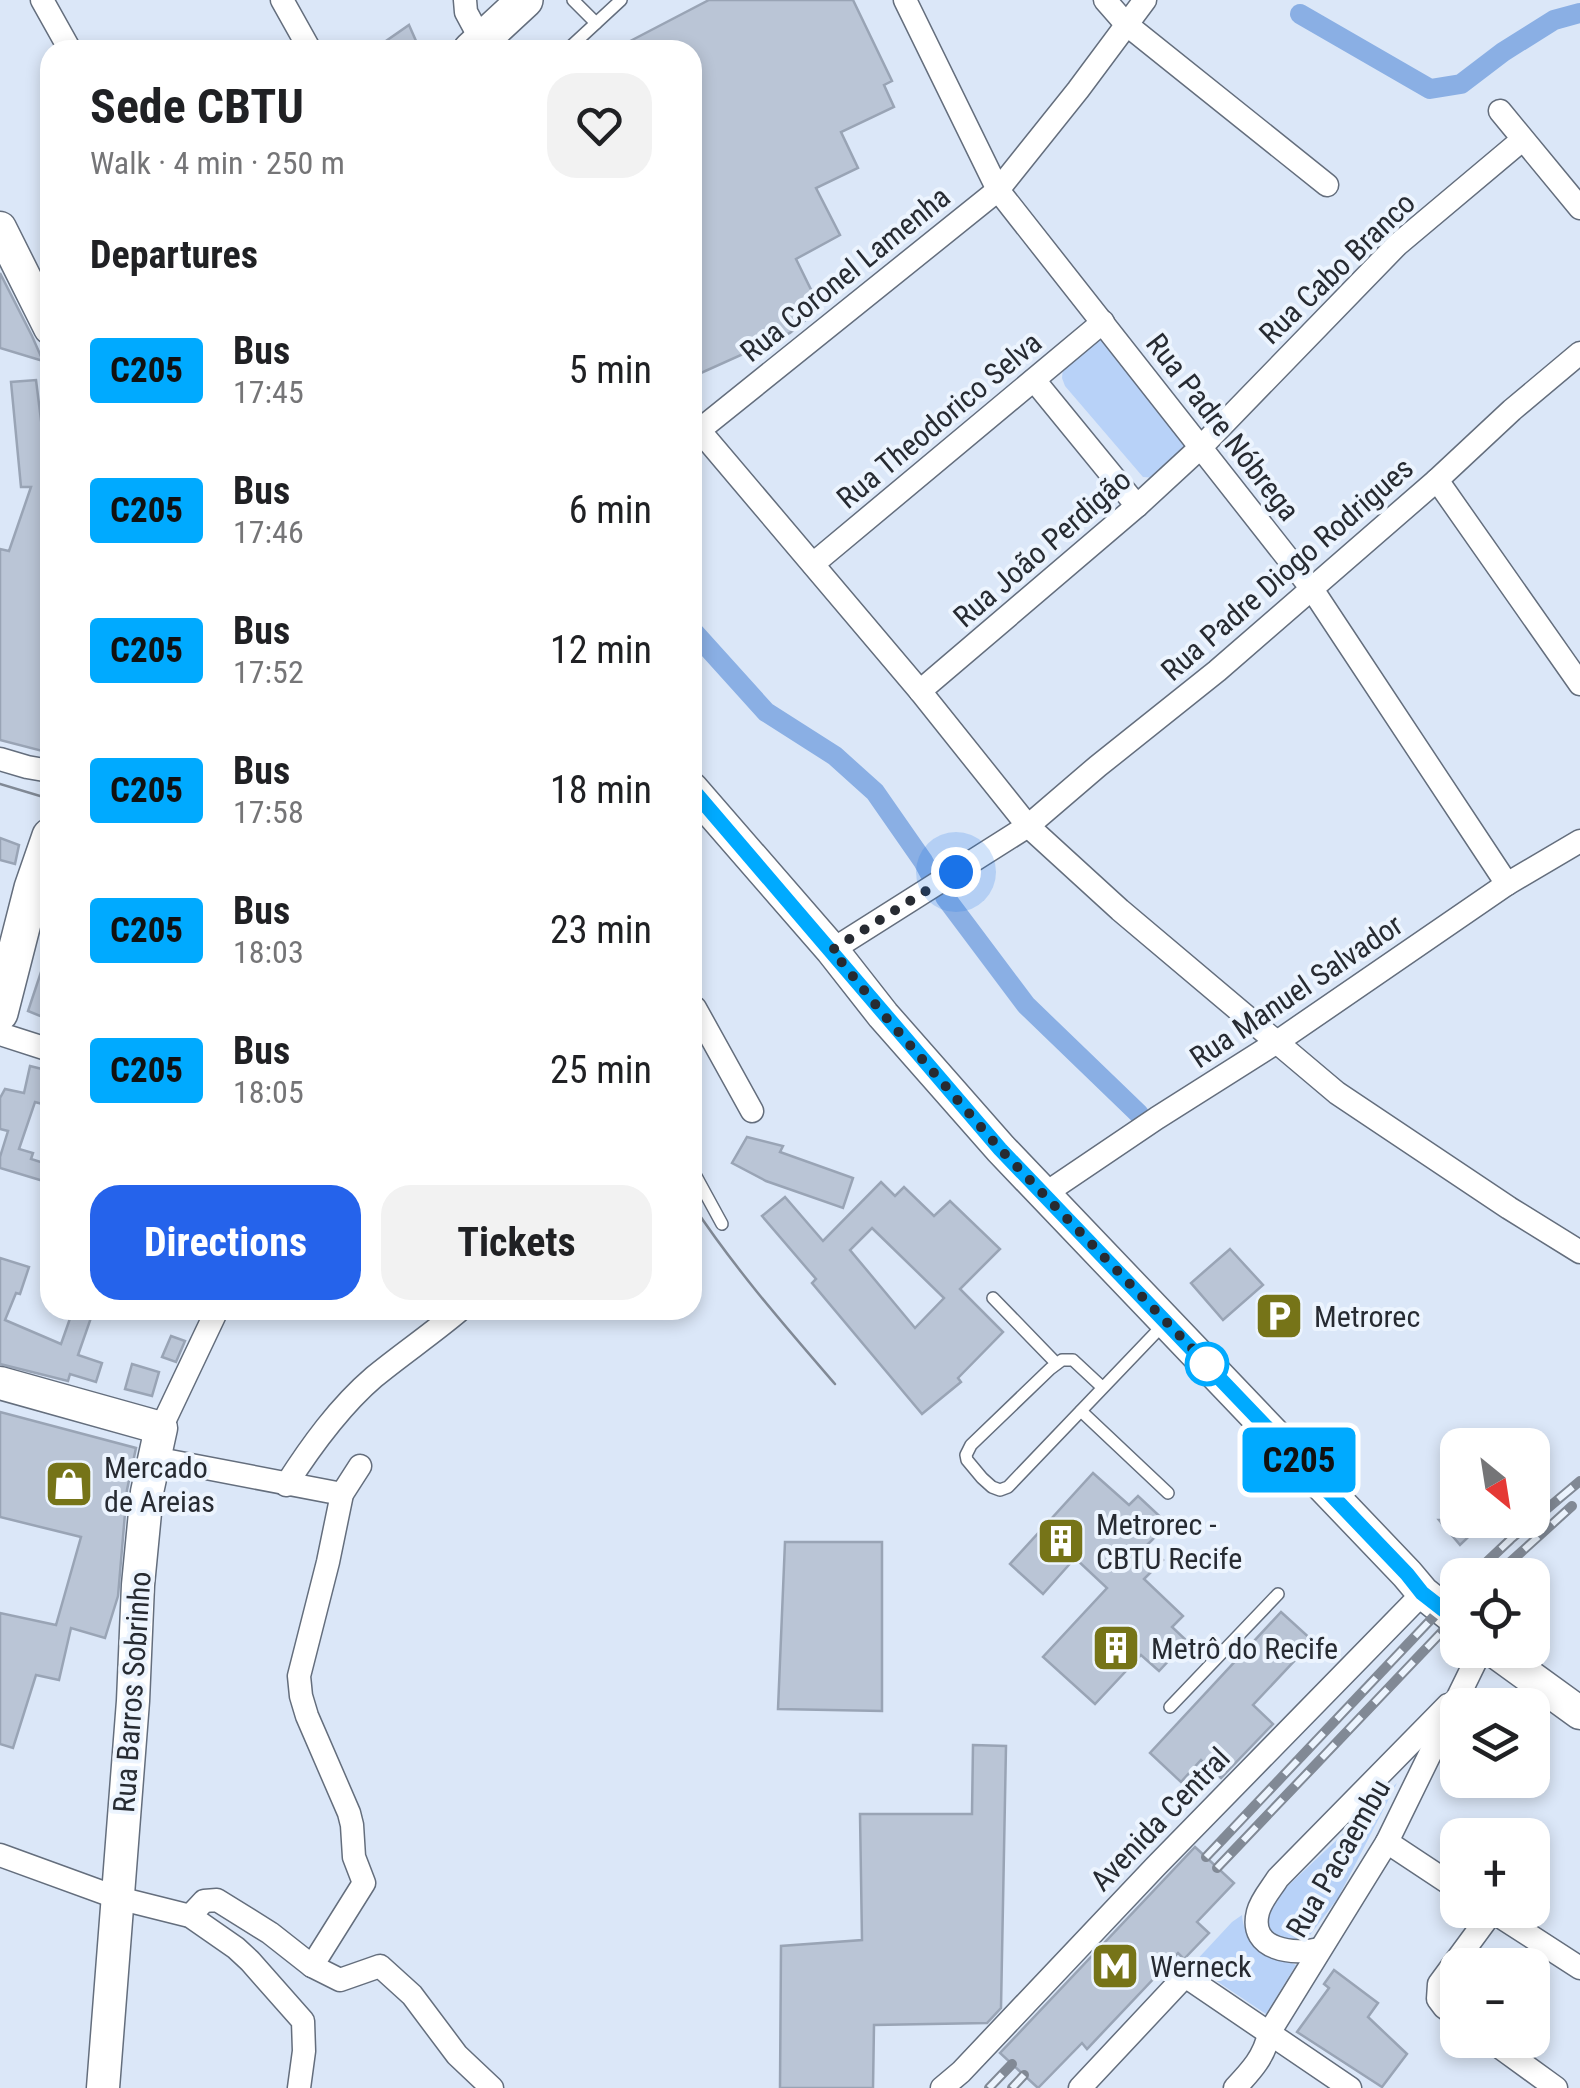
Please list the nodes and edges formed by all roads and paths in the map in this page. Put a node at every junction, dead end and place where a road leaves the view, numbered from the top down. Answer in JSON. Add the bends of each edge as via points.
{"nodes":[{"id":1,"x":42,"y":0,"type":"edge"},
{"id":2,"x":282,"y":0,"type":"edge"},
{"id":3,"x":465,"y":0,"type":"edge"},
{"id":4,"x":574,"y":0,"type":"edge"},
{"id":5,"x":621,"y":0,"type":"edge"},
{"id":6,"x":904,"y":0,"type":"edge"},
{"id":7,"x":1105,"y":0,"type":"edge"},
{"id":8,"x":1145,"y":0,"type":"edge"},
{"id":9,"x":511,"y":5,"type":"edge"},
{"id":10,"x":596,"y":23,"type":"junction"},
{"id":11,"x":1126,"y":24,"type":"junction"},
{"id":12,"x":64,"y":40,"type":"edge"},
{"id":13,"x":304,"y":40,"type":"edge"},
{"id":14,"x":476,"y":40,"type":"edge"},
{"id":15,"x":484,"y":40,"type":"edge"},
{"id":16,"x":578,"y":40,"type":"edge"},
{"id":17,"x":1500,"y":111,"type":"dead end"},
{"id":18,"x":1522,"y":140,"type":"junction"},
{"id":19,"x":1327,"y":185,"type":"dead end"},
{"id":20,"x":998,"y":190,"type":"junction"},
{"id":21,"x":1580,"y":208,"type":"edge"},
{"id":22,"x":0,"y":228,"type":"edge"},
{"id":23,"x":40,"y":308,"type":"edge"},
{"id":24,"x":1103,"y":322,"type":"junction"},
{"id":25,"x":1580,"y":353,"type":"edge"},
{"id":26,"x":1034,"y":380,"type":"junction"},
{"id":27,"x":702,"y":428,"type":"edge"},
{"id":28,"x":702,"y":440,"type":"edge"},
{"id":29,"x":1200,"y":447,"type":"junction"},
{"id":30,"x":1437,"y":480,"type":"junction"},
{"id":31,"x":1137,"y":506,"type":"junction"},
{"id":32,"x":813,"y":564,"type":"junction"},
{"id":33,"x":1312,"y":589,"type":"junction"},
{"id":34,"x":1580,"y":684,"type":"edge"},
{"id":35,"x":920,"y":692,"type":"junction"},
{"id":36,"x":0,"y":758,"type":"edge"},
{"id":37,"x":40,"y":768,"type":"edge"},
{"id":38,"x":702,"y":800,"type":"edge"},
{"id":39,"x":1028,"y":826,"type":"junction"},
{"id":40,"x":1580,"y":841,"type":"edge"},
{"id":41,"x":1507,"y":884,"type":"junction"},
{"id":42,"x":40,"y":894,"type":"edge"},
{"id":43,"x":832,"y":950,"type":"junction"},
{"id":44,"x":0,"y":1013,"type":"edge"},
{"id":45,"x":702,"y":1021,"type":"edge"},
{"id":46,"x":0,"y":1034,"type":"edge"},
{"id":47,"x":1277,"y":1042,"type":"junction"},
{"id":48,"x":40,"y":1047,"type":"edge"},
{"id":49,"x":752,"y":1111,"type":"dead end"},
{"id":50,"x":702,"y":1187,"type":"edge"},
{"id":51,"x":1046,"y":1193,"type":"junction"},
{"id":52,"x":722,"y":1224,"type":"dead end"},
{"id":53,"x":1580,"y":1252,"type":"edge"},
{"id":54,"x":994,"y":1298,"type":"dead end"},
{"id":55,"x":212,"y":1320,"type":"edge"},
{"id":56,"x":447,"y":1320,"type":"edge"},
{"id":57,"x":1166,"y":1321,"type":"junction"},
{"id":58,"x":1056,"y":1363,"type":"junction"},
{"id":59,"x":0,"y":1383,"type":"edge"},
{"id":60,"x":1102,"y":1387,"type":"junction"},
{"id":61,"x":1080,"y":1411,"type":"junction"},
{"id":62,"x":158,"y":1443,"type":"junction"},
{"id":63,"x":360,"y":1466,"type":"dead end"},
{"id":64,"x":286,"y":1485,"type":"junction"},
{"id":65,"x":1168,"y":1493,"type":"dead end"},
{"id":66,"x":342,"y":1494,"type":"junction"},
{"id":67,"x":1422,"y":1593,"type":"junction"},
{"id":68,"x":1278,"y":1594,"type":"dead end"},
{"id":69,"x":1440,"y":1607,"type":"edge"},
{"id":70,"x":1518,"y":1668,"type":"edge"},
{"id":71,"x":1170,"y":1707,"type":"dead end"},
{"id":72,"x":1440,"y":1713,"type":"edge"},
{"id":73,"x":1580,"y":1713,"type":"edge"},
{"id":74,"x":1440,"y":1734,"type":"edge"},
{"id":75,"x":1386,"y":1842,"type":"junction"},
{"id":76,"x":0,"y":1855,"type":"edge"},
{"id":77,"x":1440,"y":1877,"type":"edge"},
{"id":78,"x":118,"y":1898,"type":"junction"},
{"id":79,"x":190,"y":1916,"type":"junction"},
{"id":80,"x":1517,"y":1928,"type":"edge"},
{"id":81,"x":1580,"y":1940,"type":"edge"},
{"id":82,"x":1320,"y":1949,"type":"junction"},
{"id":83,"x":1573,"y":1964,"type":"edge"},
{"id":84,"x":312,"y":1966,"type":"junction"},
{"id":85,"x":1269,"y":2033,"type":"junction"},
{"id":86,"x":1515,"y":2058,"type":"edge"},
{"id":87,"x":103,"y":2088,"type":"edge"},
{"id":88,"x":299,"y":2088,"type":"edge"},
{"id":89,"x":492,"y":2088,"type":"edge"},
{"id":90,"x":942,"y":2088,"type":"edge"},
{"id":91,"x":1080,"y":2088,"type":"edge"},
{"id":92,"x":1235,"y":2088,"type":"edge"},
{"id":93,"x":1350,"y":2088,"type":"edge"},
{"id":94,"x":1556,"y":2088,"type":"edge"}],
"edges":[{"from":1,"to":12,"type":"street"},
{"from":2,"to":13,"type":"street"},
{"from":3,"to":14,"type":"street"},
{"from":4,"to":10,"type":"lane"},
{"from":5,"to":10,"type":"lane"},
{"from":6,"to":20,"type":"street","name":"Rua Padre Nóbrega"},
{"from":7,"to":11,"type":"street"},
{"from":8,"to":11,"type":"street","name":"Rua Coronel Lamenha"},
{"from":9,"to":15,"type":"main road"},
{"from":10,"to":16,"type":"lane"},
{"from":11,"to":19,"type":"street"},
{"from":11,"to":20,"type":"street","name":"Rua Coronel Lamenha"},
{"from":17,"to":18,"type":"street"},
{"from":18,"to":21,"type":"street"},
{"from":18,"to":29,"type":"street","name":"Rua Cabo Branco","via":[[1397,245]]},
{"from":20,"to":24,"type":"street","name":"Rua Padre Nóbrega"},
{"from":20,"to":27,"type":"street","name":"Rua Coronel Lamenha"},
{"from":22,"to":23,"type":"main road"},
{"from":24,"to":26,"type":"street","name":"Rua Theodorico Selva"},
{"from":24,"to":29,"type":"street","name":"Rua Padre Nóbrega"},
{"from":25,"to":30,"type":"street","name":"Rua Padre Diogo Rodrigues"},
{"from":26,"to":31,"type":"street"},
{"from":26,"to":32,"type":"street","name":"Rua Theodorico Selva"},
{"from":28,"to":32,"type":"street"},
{"from":29,"to":31,"type":"street","name":"Rua João Perdigão"},
{"from":29,"to":33,"type":"street","name":"Rua Padre Nóbrega"},
{"from":30,"to":33,"type":"street","name":"Rua Padre Diogo Rodrigues"},
{"from":30,"to":34,"type":"street"},
{"from":31,"to":35,"type":"street","name":"Rua João Perdigão"},
{"from":32,"to":35,"type":"street"},
{"from":33,"to":39,"type":"street","name":"Rua Padre Diogo Rodrigues"},
{"from":33,"to":41,"type":"street","name":"Rua Padre Nóbrega"},
{"from":35,"to":39,"type":"street"},
{"from":36,"to":37,"type":"street"},
{"from":38,"to":43,"type":"main road"},
{"from":39,"to":43,"type":"street","name":"Rua Padre Diogo Rodrigues"},
{"from":39,"to":47,"type":"street"},
{"from":40,"to":41,"type":"street","name":"Rua Manuel Salvador"},
{"from":41,"to":47,"type":"street","name":"Rua Manuel Salvador"},
{"from":42,"to":44,"type":"main road"},
{"from":43,"to":51,"type":"main road","via":[[1000,1149]]},
{"from":45,"to":49,"type":"street"},
{"from":46,"to":48,"type":"street"},
{"from":47,"to":51,"type":"street","name":"Rua Manuel Salvador"},
{"from":47,"to":53,"type":"street","via":[[1336,1093]]},
{"from":50,"to":52,"type":"lane"},
{"from":51,"to":57,"type":"main road"},
{"from":54,"to":58,"type":"lane"},
{"from":55,"to":62,"type":"street","name":"Rua Barros Sobrinho"},
{"from":56,"to":64,"type":"street","via":[[372,1378]]},
{"from":57,"to":60,"type":"lane"},
{"from":57,"to":67,"type":"main road"},
{"from":58,"to":60,"type":"lane","via":[[1074,1360]]},
{"from":58,"to":61,"type":"lane","via":[[971,1445],[966,1460],[992,1487],[1004,1489]]},
{"from":59,"to":62,"type":"main road"},
{"from":60,"to":61,"type":"lane"},
{"from":61,"to":65,"type":"lane"},
{"from":62,"to":64,"type":"street"},
{"from":62,"to":78,"type":"main road","name":"Rua Barros Sobrinho","via":[[138,1585]]},
{"from":63,"to":66,"type":"street"},
{"from":64,"to":66,"type":"street"},
{"from":66,"to":84,"type":"street","via":[[299,1676],[307,1716],[349,1813],[364,1884]]},
{"from":67,"to":69,"type":"main road"},
{"from":67,"to":90,"type":"street","name":"Avenida Central"},
{"from":68,"to":71,"type":"lane"},
{"from":70,"to":73,"type":"main road"},
{"from":72,"to":82,"type":"street","via":[[1262,1901],[1257,1924],[1267,1942],[1291,1953]]},
{"from":74,"to":75,"type":"street","name":"Rua Pacaembu"},
{"from":75,"to":77,"type":"street"},
{"from":75,"to":82,"type":"street","name":"Rua Pacaembu"},
{"from":76,"to":78,"type":"street"},
{"from":78,"to":79,"type":"street"},
{"from":78,"to":87,"type":"main road","name":"Rua Barros Sobrinho"},
{"from":79,"to":84,"type":"street","via":[[217,1900]]},
{"from":79,"to":88,"type":"street","via":[[250,1960],[303,2021]]},
{"from":80,"to":83,"type":"street"},
{"from":81,"to":83,"type":"street"},
{"from":82,"to":85,"type":"street","name":"Rua Pacaembu"},
{"from":84,"to":89,"type":"street","via":[[340,1980],[380,1966]]},
{"from":85,"to":91,"type":"street","via":[[1185,1976]]},
{"from":85,"to":92,"type":"street","name":"Rua Pacaembu","via":[[1256,2065]]},
{"from":85,"to":93,"type":"street"},
{"from":86,"to":94,"type":"street"}]}
